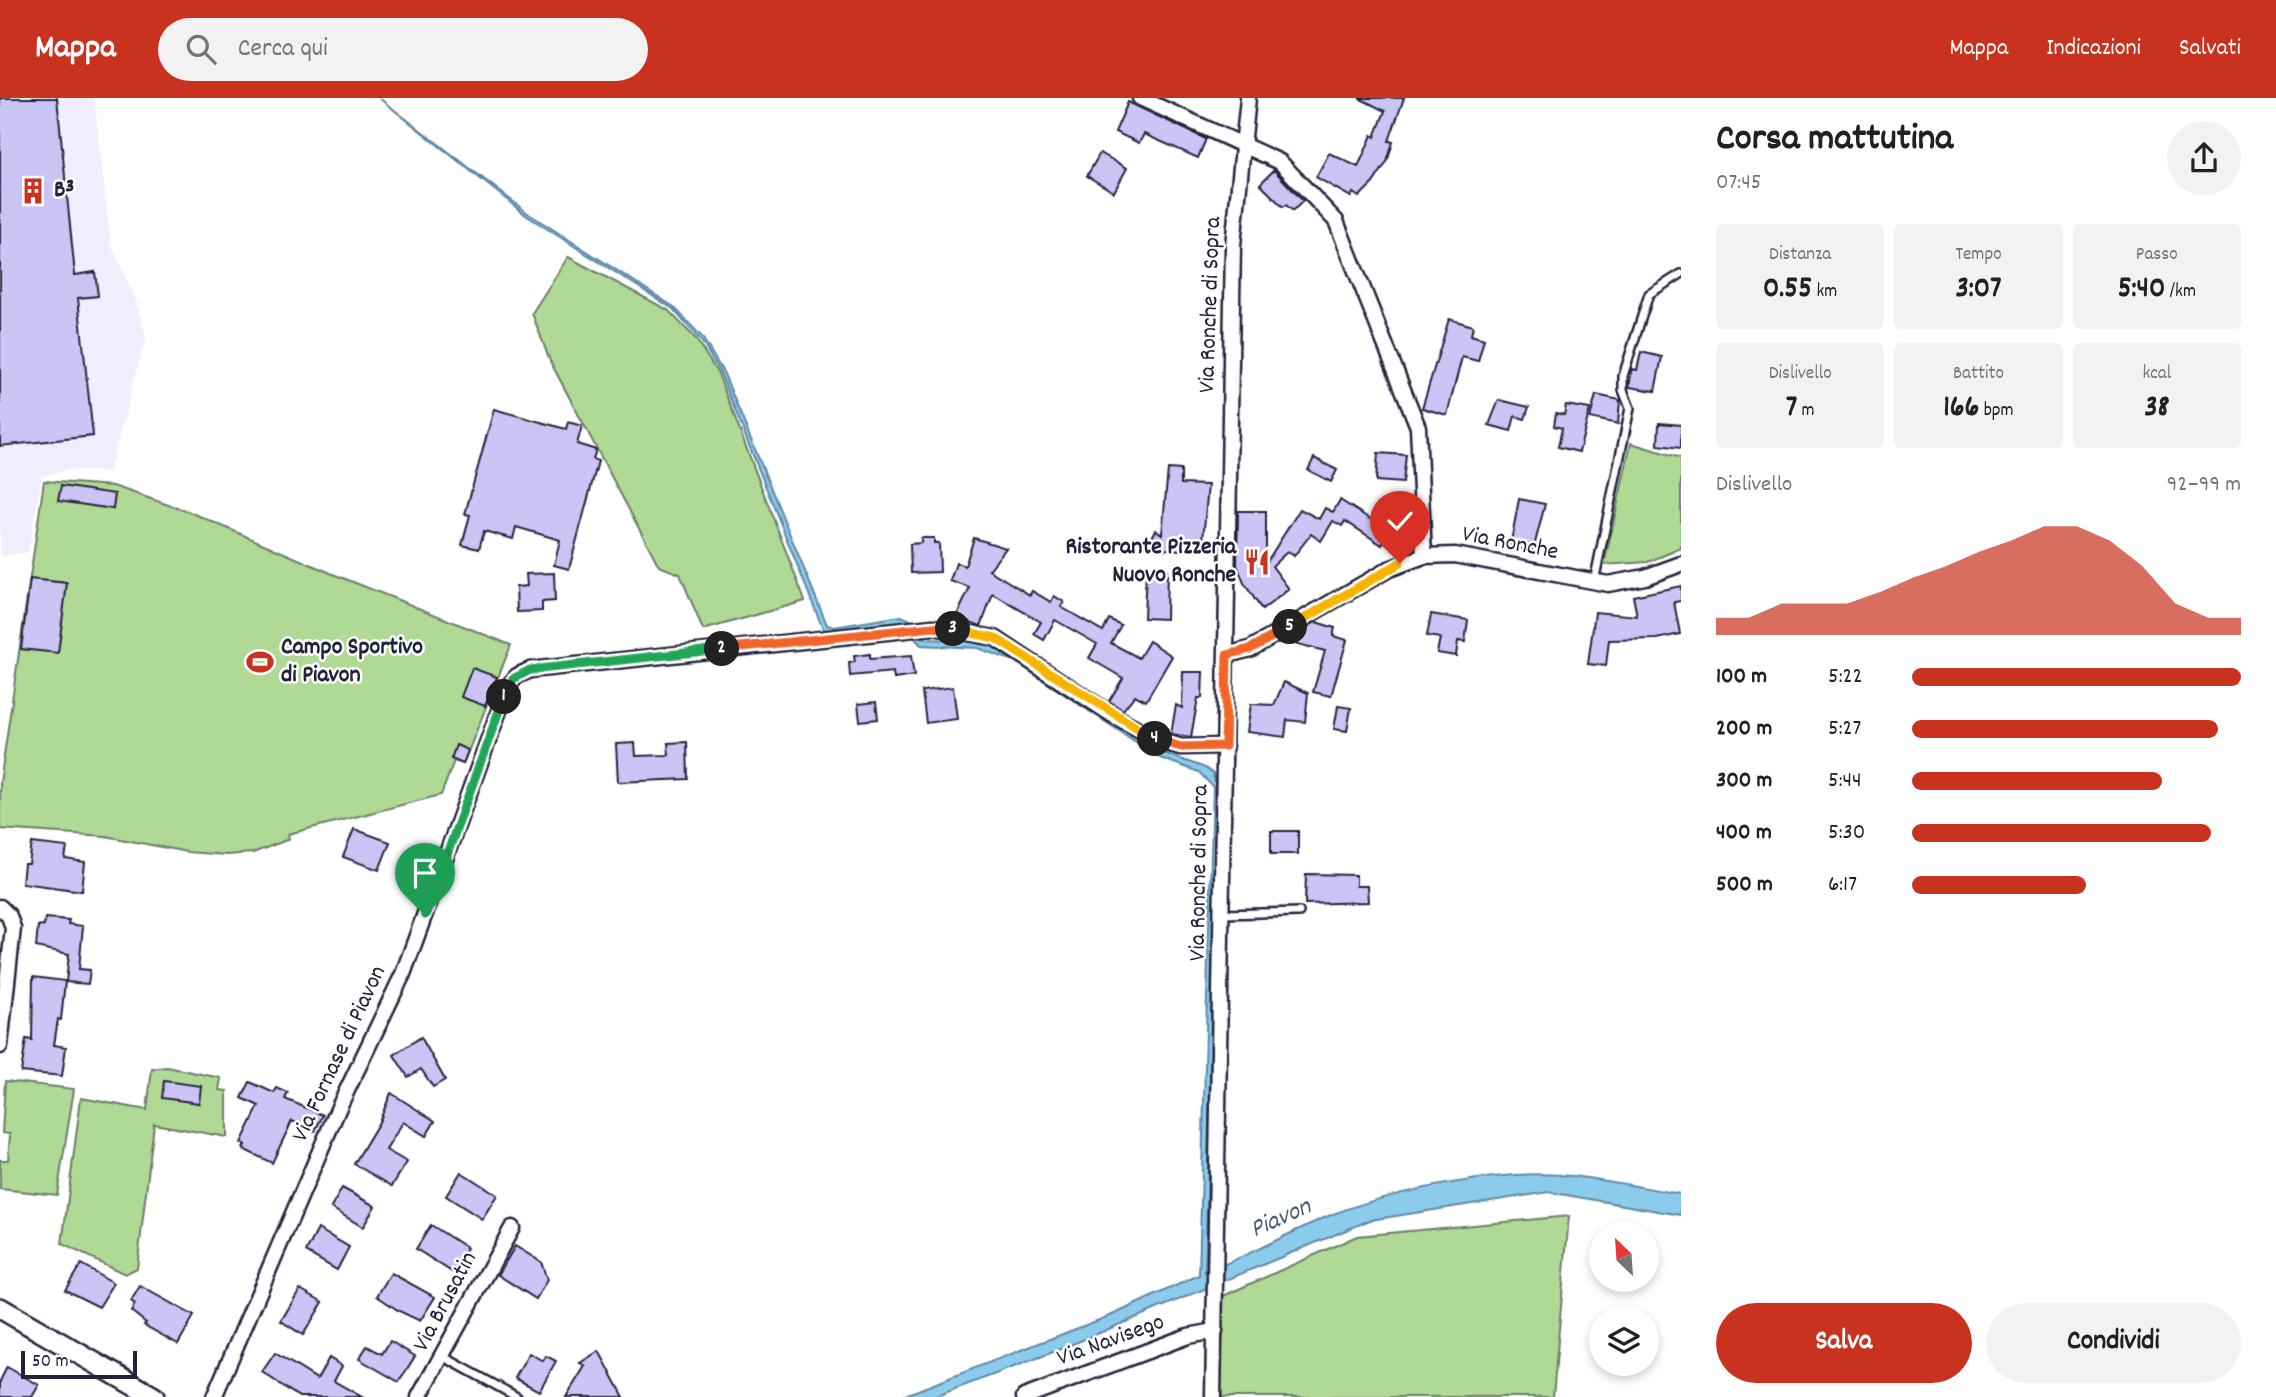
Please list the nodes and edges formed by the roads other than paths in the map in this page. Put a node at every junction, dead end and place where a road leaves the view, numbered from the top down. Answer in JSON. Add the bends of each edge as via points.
{"nodes":[{"id":1,"x":1140,"y":98,"type":"edge"},
{"id":2,"x":1248,"y":98,"type":"edge"},
{"id":3,"x":1244,"y":143,"type":"junction"},
{"id":4,"x":1681,"y":274,"type":"edge"},
{"id":5,"x":1424,"y":556,"type":"junction"},
{"id":6,"x":1681,"y":564,"type":"edge"},
{"id":7,"x":1594,"y":583,"type":"junction"},
{"id":8,"x":1227,"y":655,"type":"junction"},
{"id":9,"x":1225,"y":746,"type":"junction"},
{"id":10,"x":0,"y":907,"type":"edge"},
{"id":11,"x":1299,"y":912,"type":"dead end"},
{"id":12,"x":1222,"y":914,"type":"junction"},
{"id":13,"x":0,"y":1046,"type":"edge"},
{"id":14,"x":512,"y":1228,"type":"dead end"},
{"id":15,"x":0,"y":1308,"type":"edge"},
{"id":16,"x":1214,"y":1331,"type":"junction"},
{"id":17,"x":444,"y":1357,"type":"junction"},
{"id":18,"x":144,"y":1395,"type":"edge"},
{"id":19,"x":214,"y":1397,"type":"edge"},
{"id":20,"x":419,"y":1397,"type":"edge"},
{"id":21,"x":517,"y":1397,"type":"edge"},
{"id":22,"x":1024,"y":1397,"type":"edge"},
{"id":23,"x":1213,"y":1397,"type":"edge"}],
"edges":[{"from":1,"to":3,"type":"street"},
{"from":2,"to":3,"type":"street","name":"Via Ronche di Sopra"},
{"from":3,"to":5,"type":"street","via":[[1280,162],[1298,178],[1333,216],[1340,231],[1419,431]]},
{"from":3,"to":8,"type":"street","name":"Via Ronche di Sopra","via":[[1233,245]]},
{"from":4,"to":7,"type":"lane","via":[[1648,294],[1624,369],[1622,386],[1630,408]]},
{"from":5,"to":7,"type":"street","name":"Via Ronche","via":[[1455,555]]},
{"from":5,"to":8,"type":"street","name":"Via Ronche","via":[[1389,569],[1250,649]]},
{"from":6,"to":7,"type":"street","name":"Via Ronche","via":[[1645,577]]},
{"from":8,"to":9,"type":"street","name":"Via Ronche di Sopra"},
{"from":9,"to":12,"type":"street","name":"Via Ronche di Sopra"},
{"from":9,"to":19,"type":"street","name":"Via Fornase di Piavon","via":[[1181,747],[1160,741],[995,638],[933,627],[530,670],[517,676],[508,686],[472,778],[403,974],[339,1107]]},
{"from":10,"to":13,"type":"street","via":[[13,928]]},
{"from":11,"to":12,"type":"lane"},
{"from":12,"to":16,"type":"street","name":"Via Ronche di Sopra"},
{"from":14,"to":17,"type":"street","name":"Via Brusatin"},
{"from":15,"to":18,"type":"main road"},
{"from":16,"to":22,"type":"street","name":"Via Navisego","via":[[1188,1336]]},
{"from":16,"to":23,"type":"street","name":"Via Ronche di Sopra"},
{"from":17,"to":20,"type":"street","name":"Via Brusatin"},
{"from":17,"to":21,"type":"lane"}]}
